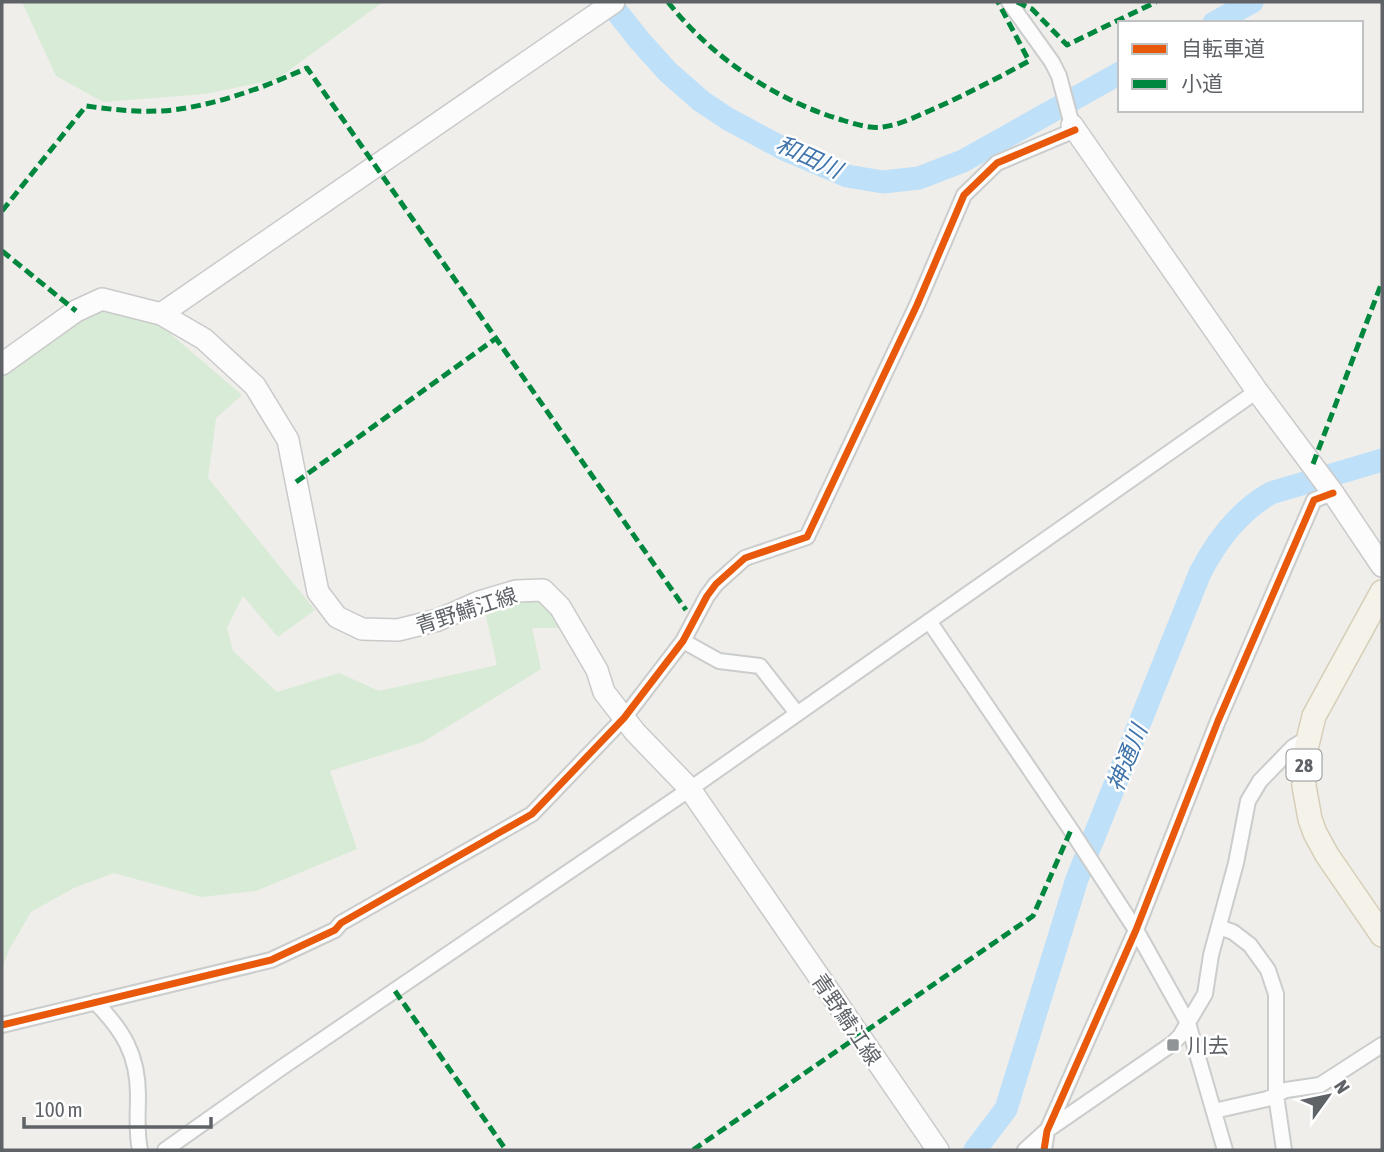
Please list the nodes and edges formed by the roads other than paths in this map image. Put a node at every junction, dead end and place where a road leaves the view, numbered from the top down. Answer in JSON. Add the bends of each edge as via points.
{"nodes":[{"id":1,"x":614,"y":2,"type":"edge"},
{"id":2,"x":1009,"y":2,"type":"edge"},
{"id":3,"x":1074,"y":127,"type":"junction"},
{"id":4,"x":161,"y":314,"type":"junction"},
{"id":5,"x":2,"y":365,"type":"edge"},
{"id":6,"x":1258,"y":391,"type":"junction"},
{"id":7,"x":1334,"y":492,"type":"junction"},
{"id":8,"x":1382,"y":566,"type":"edge"},
{"id":9,"x":1382,"y":592,"type":"edge"},
{"id":10,"x":929,"y":621,"type":"junction"},
{"id":11,"x":683,"y":641,"type":"junction"},
{"id":12,"x":796,"y":712,"type":"junction"},
{"id":13,"x":624,"y":718,"type":"junction"},
{"id":14,"x":1308,"y":738,"type":"junction"},
{"id":15,"x":690,"y":789,"type":"junction"},
{"id":16,"x":1219,"y":927,"type":"junction"},
{"id":17,"x":1136,"y":930,"type":"junction"},
{"id":18,"x":1382,"y":935,"type":"edge"},
{"id":19,"x":95,"y":1002,"type":"junction"},
{"id":20,"x":1188,"y":1023,"type":"junction"},
{"id":21,"x":2,"y":1025,"type":"edge"},
{"id":22,"x":1382,"y":1045,"type":"edge"},
{"id":23,"x":1276,"y":1095,"type":"junction"},
{"id":24,"x":1214,"y":1111,"type":"junction"},
{"id":25,"x":1047,"y":1131,"type":"junction"},
{"id":26,"x":140,"y":1150,"type":"edge"},
{"id":27,"x":165,"y":1150,"type":"edge"},
{"id":28,"x":938,"y":1150,"type":"edge"},
{"id":29,"x":1025,"y":1150,"type":"edge"},
{"id":30,"x":1044,"y":1150,"type":"edge"},
{"id":31,"x":1225,"y":1150,"type":"edge"},
{"id":32,"x":1284,"y":1150,"type":"edge"}],
"edges":[{"from":1,"to":4,"type":"main road"},
{"from":2,"to":3,"type":"street","via":[[1052,62]]},
{"from":3,"to":6,"type":"main road"},
{"from":3,"to":11,"type":"street","via":[[998,163],[964,195],[807,537],[745,558],[690,615]]},
{"from":4,"to":5,"type":"main road","name":"青野鯖江線","via":[[103,299],[76,311]]},
{"from":4,"to":13,"type":"main road","name":"青野鯖江線","via":[[204,339],[256,386],[288,440],[318,592],[337,617],[362,629],[398,631],[516,591],[543,590],[560,607],[597,670],[604,692]]},
{"from":6,"to":7,"type":"main road"},
{"from":6,"to":10,"type":"street"},
{"from":7,"to":8,"type":"main road"},
{"from":7,"to":17,"type":"street","via":[[1314,500],[1218,721]]},
{"from":9,"to":14,"type":"main road","number":"28","via":[[1314,716]]},
{"from":10,"to":12,"type":"street"},
{"from":10,"to":17,"type":"street"},
{"from":11,"to":12,"type":"street","via":[[719,661],[760,666]]},
{"from":11,"to":13,"type":"street"},
{"from":12,"to":15,"type":"street"},
{"from":13,"to":15,"type":"main road","name":"青野鯖江線"},
{"from":13,"to":19,"type":"street","via":[[532,814],[335,930],[271,960]]},
{"from":14,"to":16,"type":"street","via":[[1260,781],[1248,801]]},
{"from":14,"to":18,"type":"main road","number":"28","via":[[1304,786],[1310,819],[1327,855]]},
{"from":15,"to":27,"type":"street"},
{"from":15,"to":28,"type":"main road","name":"青野鯖江線"},
{"from":16,"to":20,"type":"street","via":[[1205,994]]},
{"from":16,"to":23,"type":"street","via":[[1250,945],[1268,970],[1276,993]]},
{"from":17,"to":20,"type":"street"},
{"from":17,"to":25,"type":"street"},
{"from":19,"to":21,"type":"street"},
{"from":19,"to":26,"type":"street","via":[[129,1043],[138,1092]]},
{"from":20,"to":24,"type":"street"},
{"from":20,"to":25,"type":"street","via":[[1172,1044]]},
{"from":22,"to":23,"type":"street","via":[[1320,1085]]},
{"from":23,"to":24,"type":"street"},
{"from":23,"to":32,"type":"street"},
{"from":24,"to":31,"type":"street"},
{"from":25,"to":29,"type":"street"},
{"from":25,"to":30,"type":"street"}]}
